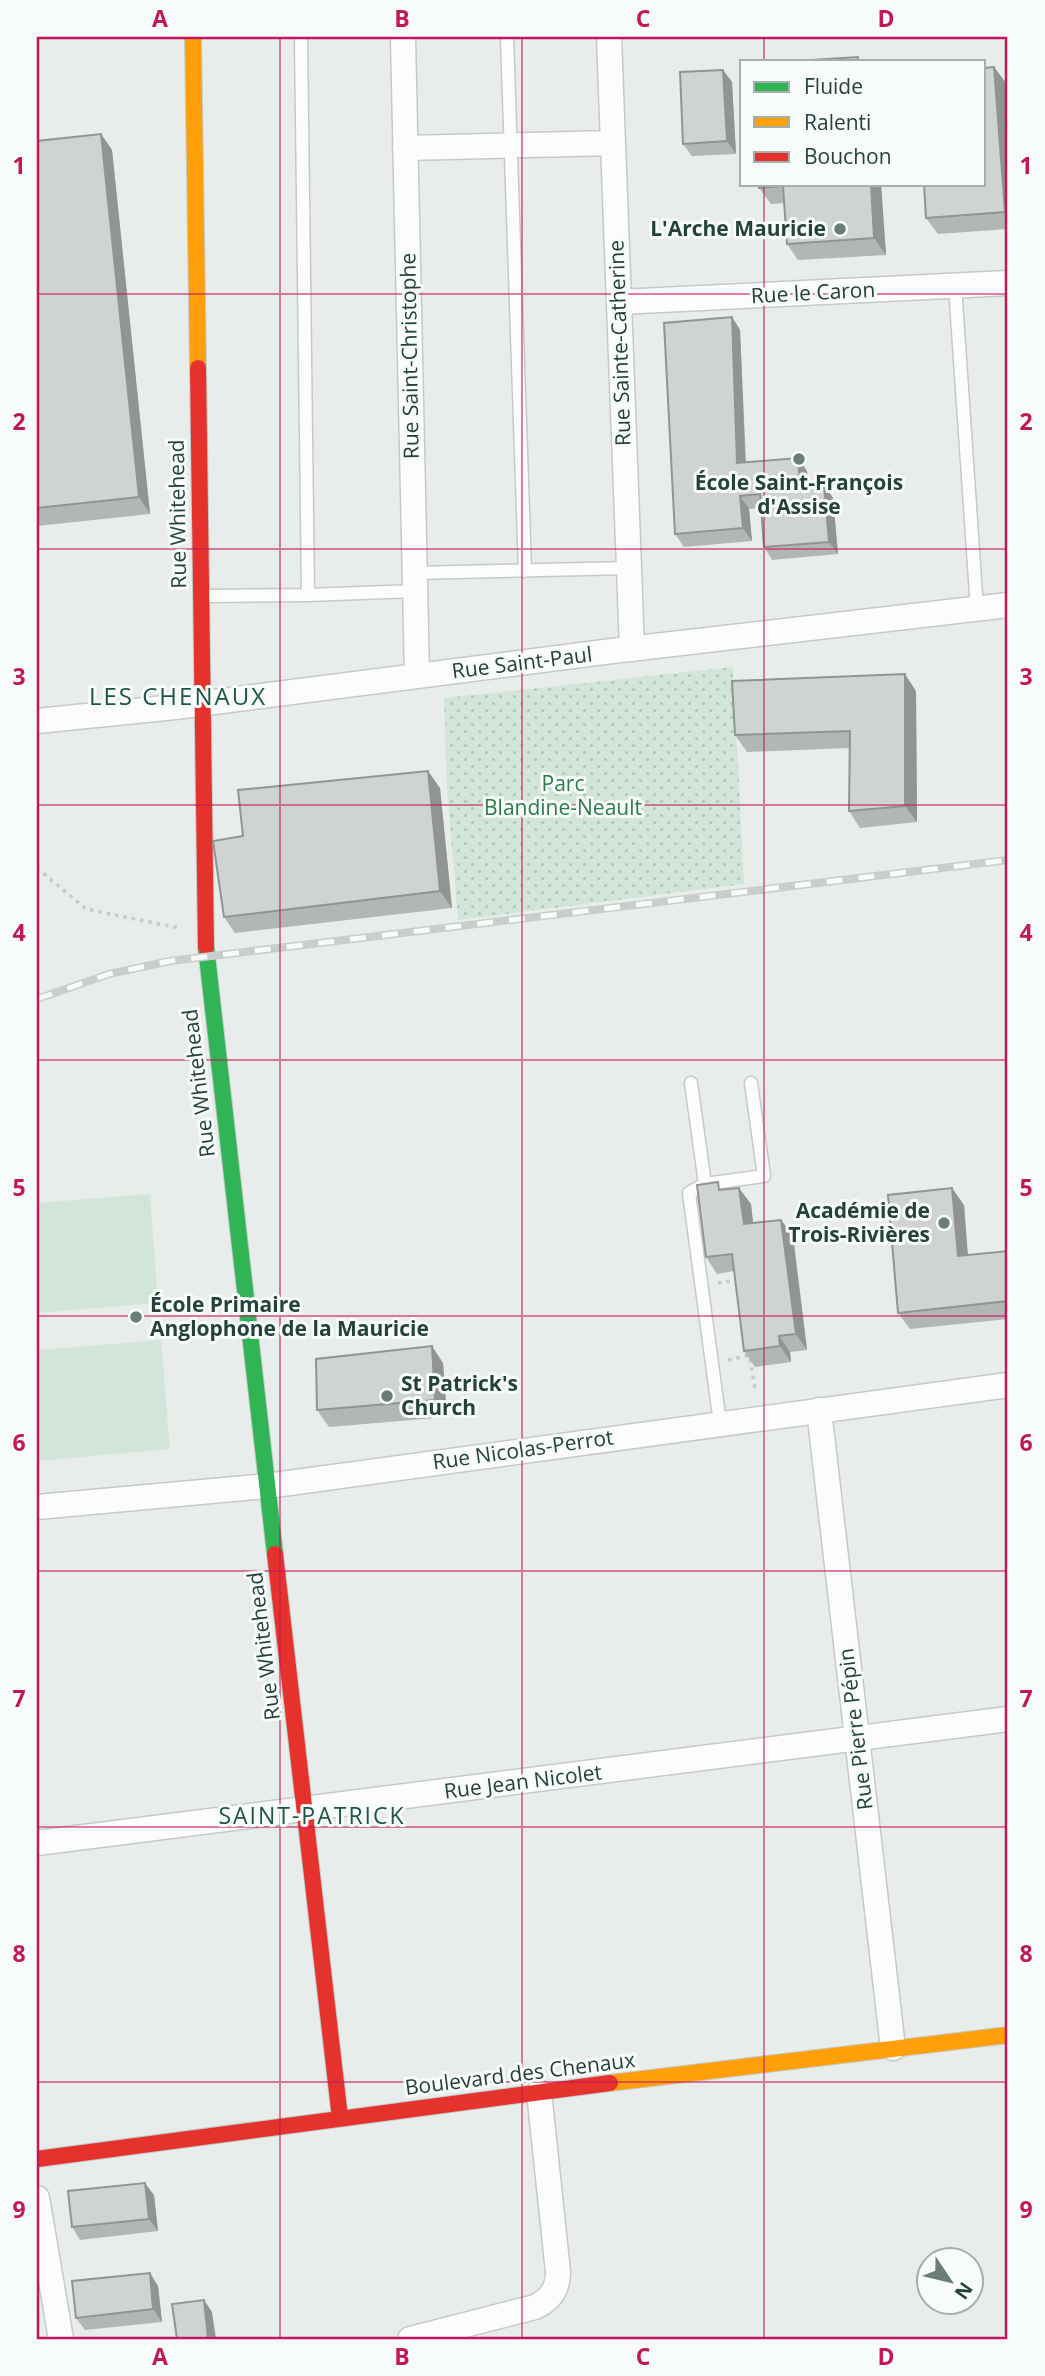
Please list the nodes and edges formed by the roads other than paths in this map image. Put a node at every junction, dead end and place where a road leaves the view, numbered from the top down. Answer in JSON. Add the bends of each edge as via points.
{"nodes":[{"id":1,"x":192,"y":37,"type":"edge"},
{"id":2,"x":301,"y":37,"type":"edge"},
{"id":3,"x":403,"y":37,"type":"edge"},
{"id":4,"x":507,"y":37,"type":"edge"},
{"id":5,"x":609,"y":37,"type":"edge"},
{"id":6,"x":613,"y":143,"type":"junction"},
{"id":7,"x":510,"y":146,"type":"junction"},
{"id":8,"x":405,"y":148,"type":"junction"},
{"id":9,"x":1008,"y":284,"type":"edge"},
{"id":10,"x":955,"y":286,"type":"junction"},
{"id":11,"x":619,"y":302,"type":"junction"},
{"id":12,"x":629,"y":568,"type":"junction"},
{"id":13,"x":525,"y":571,"type":"junction"},
{"id":14,"x":415,"y":582,"type":"junction"},
{"id":15,"x":200,"y":596,"type":"junction"},
{"id":16,"x":308,"y":596,"type":"junction"},
{"id":17,"x":1008,"y":606,"type":"edge"},
{"id":18,"x":977,"y":609,"type":"junction"},
{"id":19,"x":632,"y":649,"type":"junction"},
{"id":20,"x":417,"y":676,"type":"junction"},
{"id":21,"x":201,"y":704,"type":"junction"},
{"id":22,"x":37,"y":721,"type":"edge"},
{"id":23,"x":691,"y":1083,"type":"dead end"},
{"id":24,"x":751,"y":1083,"type":"dead end"},
{"id":25,"x":705,"y":1184,"type":"junction"},
{"id":26,"x":1008,"y":1385,"type":"edge"},
{"id":27,"x":819,"y":1410,"type":"junction"},
{"id":28,"x":720,"y":1423,"type":"junction"},
{"id":29,"x":267,"y":1486,"type":"junction"},
{"id":30,"x":37,"y":1507,"type":"edge"},
{"id":31,"x":1008,"y":1719,"type":"edge"},
{"id":32,"x":857,"y":1739,"type":"junction"},
{"id":33,"x":304,"y":1810,"type":"junction"},
{"id":34,"x":37,"y":1843,"type":"edge"},
{"id":35,"x":1008,"y":2035,"type":"edge"},
{"id":36,"x":893,"y":2048,"type":"junction"},
{"id":37,"x":539,"y":2092,"type":"junction"},
{"id":38,"x":340,"y":2118,"type":"junction"},
{"id":39,"x":37,"y":2159,"type":"edge"},
{"id":40,"x":37,"y":2198,"type":"edge"},
{"id":41,"x":61,"y":2339,"type":"edge"},
{"id":42,"x":410,"y":2339,"type":"edge"}],
"edges":[{"from":1,"to":15,"type":"street","name":"Rue Whitehead"},
{"from":2,"to":16,"type":"lane"},
{"from":3,"to":8,"type":"street","name":"Rue Saint-Christophe"},
{"from":4,"to":7,"type":"lane"},
{"from":5,"to":6,"type":"street","name":"Rue Sainte-Catherine"},
{"from":6,"to":7,"type":"street"},
{"from":6,"to":11,"type":"street","name":"Rue Sainte-Catherine"},
{"from":7,"to":8,"type":"street"},
{"from":7,"to":13,"type":"lane"},
{"from":8,"to":14,"type":"street","name":"Rue Saint-Christophe"},
{"from":9,"to":10,"type":"street","name":"Rue le Caron"},
{"from":10,"to":11,"type":"street","name":"Rue le Caron"},
{"from":10,"to":18,"type":"lane"},
{"from":11,"to":12,"type":"street","name":"Rue Sainte-Catherine"},
{"from":12,"to":13,"type":"lane"},
{"from":12,"to":19,"type":"street","name":"Rue Sainte-Catherine"},
{"from":13,"to":14,"type":"lane"},
{"from":14,"to":16,"type":"lane"},
{"from":14,"to":20,"type":"street","name":"Rue Saint-Christophe"},
{"from":15,"to":16,"type":"lane"},
{"from":15,"to":21,"type":"street","name":"Rue Whitehead"},
{"from":17,"to":18,"type":"street","name":"Rue Saint-Paul"},
{"from":18,"to":19,"type":"street","name":"Rue Saint-Paul"},
{"from":19,"to":20,"type":"street","name":"Rue Saint-Paul"},
{"from":20,"to":21,"type":"street","name":"Rue Saint-Paul"},
{"from":21,"to":22,"type":"street","name":"Rue Saint-Paul"},
{"from":21,"to":29,"type":"street","name":"Rue Whitehead","via":[[206,957]]},
{"from":23,"to":25,"type":"lane"},
{"from":24,"to":25,"type":"lane","via":[[764,1176]]},
{"from":25,"to":28,"type":"lane","via":[[689,1194]]},
{"from":26,"to":27,"type":"street","name":"Rue Nicolas-Perrot"},
{"from":27,"to":28,"type":"street","name":"Rue Nicolas-Perrot"},
{"from":27,"to":32,"type":"street","name":"Rue Pierre Pépin"},
{"from":28,"to":29,"type":"street","name":"Rue Nicolas-Perrot"},
{"from":29,"to":30,"type":"street","name":"Rue Nicolas-Perrot"},
{"from":29,"to":33,"type":"street","name":"Rue Whitehead"},
{"from":31,"to":32,"type":"street","name":"Rue Jean Nicolet"},
{"from":32,"to":33,"type":"street","name":"Rue Jean Nicolet"},
{"from":32,"to":36,"type":"street","name":"Rue Pierre Pépin"},
{"from":33,"to":34,"type":"street","name":"Rue Jean Nicolet"},
{"from":33,"to":38,"type":"street","name":"Rue Whitehead"},
{"from":35,"to":36,"type":"street","name":"Boulevard des Chenaux"},
{"from":36,"to":37,"type":"street","name":"Boulevard des Chenaux"},
{"from":37,"to":38,"type":"street","name":"Boulevard des Chenaux"},
{"from":37,"to":42,"type":"street","via":[[558,2272],[554,2291],[535,2307]]},
{"from":38,"to":39,"type":"street","name":"Boulevard des Chenaux"},
{"from":40,"to":41,"type":"street"}]}
